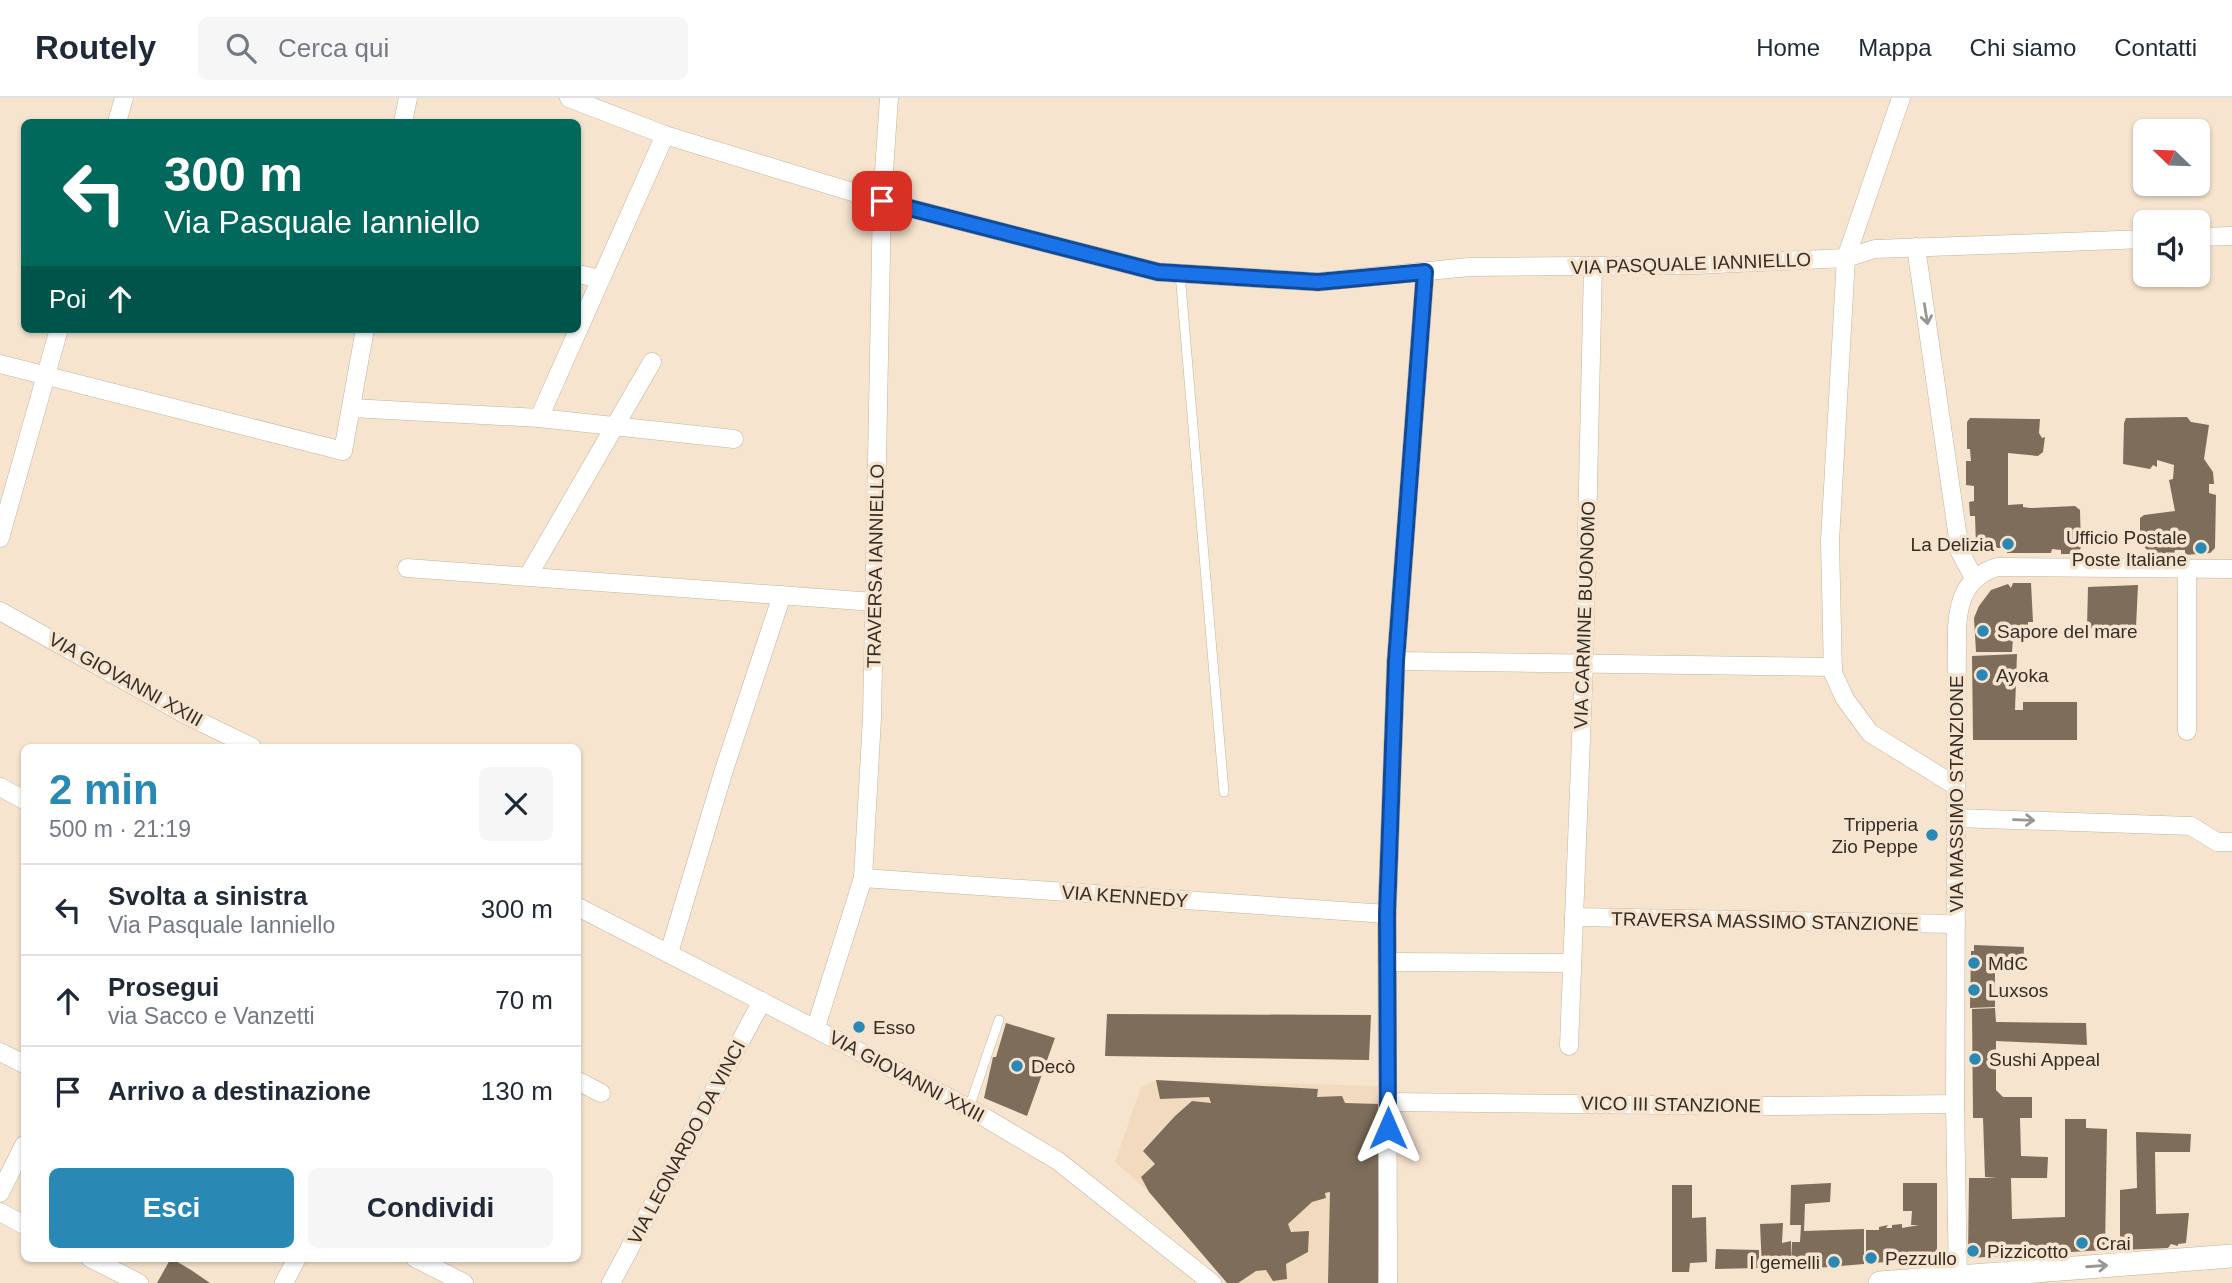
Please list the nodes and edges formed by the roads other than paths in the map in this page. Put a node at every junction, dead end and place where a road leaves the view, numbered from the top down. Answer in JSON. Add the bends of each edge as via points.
{"nodes":[{"id":1,"x":124,"y":98,"type":"edge"},
{"id":2,"x":408,"y":98,"type":"edge"},
{"id":3,"x":569,"y":98,"type":"edge"},
{"id":4,"x":889,"y":98,"type":"edge"},
{"id":5,"x":1901,"y":98,"type":"edge"},
{"id":6,"x":118,"y":119,"type":"edge"},
{"id":7,"x":404,"y":119,"type":"edge"},
{"id":8,"x":665,"y":135,"type":"junction"},
{"id":9,"x":882,"y":201,"type":"junction"},
{"id":10,"x":2232,"y":236,"type":"edge"},
{"id":11,"x":2210,"y":237,"type":"edge"},
{"id":12,"x":2133,"y":239,"type":"edge"},
{"id":13,"x":1916,"y":247,"type":"junction"},
{"id":14,"x":1846,"y":258,"type":"junction"},
{"id":15,"x":1593,"y":266,"type":"junction"},
{"id":16,"x":1425,"y":272,"type":"junction"},
{"id":17,"x":1180,"y":273,"type":"junction"},
{"id":18,"x":581,"y":275,"type":"edge"},
{"id":19,"x":601,"y":278,"type":"junction"},
{"id":20,"x":581,"y":323,"type":"edge"},
{"id":21,"x":58,"y":333,"type":"edge"},
{"id":22,"x":364,"y":333,"type":"edge"},
{"id":23,"x":577,"y":333,"type":"edge"},
{"id":24,"x":652,"y":362,"type":"dead end"},
{"id":25,"x":0,"y":364,"type":"edge"},
{"id":26,"x":46,"y":374,"type":"junction"},
{"id":27,"x":351,"y":408,"type":"junction"},
{"id":28,"x":539,"y":418,"type":"junction"},
{"id":29,"x":614,"y":427,"type":"junction"},
{"id":30,"x":734,"y":439,"type":"dead end"},
{"id":31,"x":0,"y":538,"type":"edge"},
{"id":32,"x":407,"y":568,"type":"dead end"},
{"id":33,"x":2187,"y":569,"type":"junction"},
{"id":34,"x":2232,"y":569,"type":"edge"},
{"id":35,"x":528,"y":576,"type":"junction"},
{"id":36,"x":1973,"y":578,"type":"junction"},
{"id":37,"x":782,"y":595,"type":"junction"},
{"id":38,"x":874,"y":602,"type":"junction"},
{"id":39,"x":0,"y":611,"type":"edge"},
{"id":40,"x":1396,"y":661,"type":"junction"},
{"id":41,"x":1584,"y":663,"type":"junction"},
{"id":42,"x":1833,"y":667,"type":"junction"},
{"id":43,"x":2187,"y":730,"type":"dead end"},
{"id":44,"x":246,"y":744,"type":"edge"},
{"id":45,"x":1956,"y":786,"type":"junction"},
{"id":46,"x":0,"y":787,"type":"edge"},
{"id":47,"x":1224,"y":792,"type":"dead end"},
{"id":48,"x":21,"y":798,"type":"edge"},
{"id":49,"x":1956,"y":818,"type":"junction"},
{"id":50,"x":2232,"y":842,"type":"edge"},
{"id":51,"x":863,"y":878,"type":"junction"},
{"id":52,"x":581,"y":909,"type":"edge"},
{"id":53,"x":1387,"y":914,"type":"junction"},
{"id":54,"x":1574,"y":917,"type":"junction"},
{"id":55,"x":1956,"y":924,"type":"junction"},
{"id":56,"x":669,"y":953,"type":"junction"},
{"id":57,"x":1387,"y":962,"type":"junction"},
{"id":58,"x":1572,"y":963,"type":"junction"},
{"id":59,"x":762,"y":1001,"type":"junction"},
{"id":60,"x":999,"y":1020,"type":"dead end"},
{"id":61,"x":817,"y":1027,"type":"junction"},
{"id":62,"x":1569,"y":1046,"type":"dead end"},
{"id":63,"x":0,"y":1052,"type":"edge"},
{"id":64,"x":21,"y":1062,"type":"edge"},
{"id":65,"x":581,"y":1083,"type":"edge"},
{"id":66,"x":601,"y":1093,"type":"dead end"},
{"id":67,"x":1388,"y":1102,"type":"junction"},
{"id":68,"x":1955,"y":1104,"type":"junction"},
{"id":69,"x":969,"y":1108,"type":"junction"},
{"id":70,"x":21,"y":1151,"type":"edge"},
{"id":71,"x":0,"y":1192,"type":"edge"},
{"id":72,"x":0,"y":1212,"type":"edge"},
{"id":73,"x":21,"y":1223,"type":"edge"},
{"id":74,"x":2232,"y":1256,"type":"edge"},
{"id":75,"x":98,"y":1262,"type":"edge"},
{"id":76,"x":295,"y":1262,"type":"edge"},
{"id":77,"x":423,"y":1262,"type":"edge"},
{"id":78,"x":1957,"y":1280,"type":"edge"},
{"id":79,"x":139,"y":1283,"type":"edge"},
{"id":80,"x":284,"y":1283,"type":"edge"},
{"id":81,"x":464,"y":1283,"type":"edge"},
{"id":82,"x":611,"y":1283,"type":"edge"},
{"id":83,"x":1212,"y":1283,"type":"edge"},
{"id":84,"x":1388,"y":1283,"type":"edge"},
{"id":85,"x":1880,"y":1283,"type":"edge"}],
"edges":[{"from":1,"to":6,"type":"street"},
{"from":2,"to":7,"type":"street"},
{"from":3,"to":8,"type":"street","name":"VIA PASQUALE IANNIELLO"},
{"from":4,"to":9,"type":"street","name":"TRAVERSA IANNIELLO"},
{"from":5,"to":14,"type":"street"},
{"from":8,"to":9,"type":"street","name":"VIA PASQUALE IANNIELLO"},
{"from":8,"to":19,"type":"street"},
{"from":9,"to":17,"type":"street","name":"VIA PASQUALE IANNIELLO","via":[[1158,272]]},
{"from":9,"to":38,"type":"street","name":"TRAVERSA IANNIELLO"},
{"from":10,"to":11,"type":"street"},
{"from":12,"to":13,"type":"street","name":"VIA PASQUALE IANNIELLO"},
{"from":13,"to":14,"type":"street","name":"VIA PASQUALE IANNIELLO","via":[[1875,249]]},
{"from":13,"to":36,"type":"street","one_way":true,"via":[[1960,552]]},
{"from":14,"to":15,"type":"street","name":"VIA PASQUALE IANNIELLO"},
{"from":14,"to":42,"type":"street","via":[[1830,541]]},
{"from":15,"to":16,"type":"street","name":"VIA PASQUALE IANNIELLO"},
{"from":15,"to":41,"type":"street","name":"VIA CARMINE BUONOMO"},
{"from":16,"to":17,"type":"street","name":"VIA PASQUALE IANNIELLO","via":[[1318,282]]},
{"from":16,"to":40,"type":"street"},
{"from":17,"to":47,"type":"lane"},
{"from":18,"to":19,"type":"street"},
{"from":19,"to":20,"type":"street"},
{"from":21,"to":26,"type":"street"},
{"from":22,"to":27,"type":"street"},
{"from":23,"to":28,"type":"street"},
{"from":24,"to":29,"type":"street"},
{"from":25,"to":26,"type":"street"},
{"from":26,"to":27,"type":"street","via":[[343,451]]},
{"from":26,"to":31,"type":"street"},
{"from":27,"to":28,"type":"street"},
{"from":28,"to":29,"type":"street"},
{"from":29,"to":30,"type":"street"},
{"from":29,"to":35,"type":"street"},
{"from":32,"to":35,"type":"street"},
{"from":33,"to":34,"type":"street"},
{"from":33,"to":36,"type":"street","via":[[1997,567]]},
{"from":33,"to":43,"type":"street"},
{"from":35,"to":37,"type":"street"},
{"from":36,"to":45,"type":"street","name":"VIA MASSIMO STANZIONE","via":[[1961,598],[1956,627]]},
{"from":37,"to":38,"type":"street"},
{"from":37,"to":56,"type":"street"},
{"from":38,"to":51,"type":"street","name":"TRAVERSA IANNIELLO"},
{"from":39,"to":44,"type":"street","name":"VIA GIOVANNI XXIII"},
{"from":40,"to":41,"type":"street"},
{"from":40,"to":53,"type":"street"},
{"from":41,"to":42,"type":"street"},
{"from":41,"to":54,"type":"street","name":"VIA CARMINE BUONOMO"},
{"from":42,"to":45,"type":"street","via":[[1845,699],[1870,733]]},
{"from":45,"to":49,"type":"street","name":"VIA MASSIMO STANZIONE"},
{"from":46,"to":48,"type":"street"},
{"from":49,"to":50,"type":"street","one_way":true,"via":[[2191,826],[2217,842]]},
{"from":49,"to":55,"type":"street","name":"VIA MASSIMO STANZIONE"},
{"from":51,"to":53,"type":"street","name":"VIA KENNEDY"},
{"from":51,"to":61,"type":"street","name":"TRAVERSA IANNIELLO"},
{"from":52,"to":56,"type":"street","name":"VIA GIOVANNI XXIII"},
{"from":53,"to":57,"type":"street"},
{"from":54,"to":55,"type":"street","name":"TRAVERSA MASSIMO STANZIONE"},
{"from":54,"to":58,"type":"street","name":"VIA CARMINE BUONOMO"},
{"from":55,"to":68,"type":"street","name":"VIA MASSIMO STANZIONE"},
{"from":56,"to":59,"type":"street","name":"VIA GIOVANNI XXIII"},
{"from":57,"to":58,"type":"street"},
{"from":57,"to":67,"type":"street"},
{"from":58,"to":62,"type":"street","name":"VIA CARMINE BUONOMO"},
{"from":59,"to":61,"type":"street","name":"VIA GIOVANNI XXIII"},
{"from":59,"to":82,"type":"street","name":"VIA LEONARDO DA VINCI"},
{"from":60,"to":69,"type":"lane"},
{"from":61,"to":69,"type":"street","name":"VIA GIOVANNI XXIII"},
{"from":63,"to":64,"type":"street"},
{"from":65,"to":66,"type":"street"},
{"from":67,"to":68,"type":"street","name":"VICO III STANZIONE"},
{"from":67,"to":84,"type":"street"},
{"from":68,"to":78,"type":"street","name":"VIA MASSIMO STANZIONE"},
{"from":69,"to":83,"type":"street","name":"VIA GIOVANNI XXIII","via":[[1058,1161]]},
{"from":70,"to":71,"type":"street"},
{"from":72,"to":73,"type":"street"},
{"from":78,"to":74,"type":"street","one_way":true},
{"from":75,"to":79,"type":"street"},
{"from":76,"to":80,"type":"street"},
{"from":77,"to":81,"type":"street"},
{"from":78,"to":85,"type":"street"}]}
